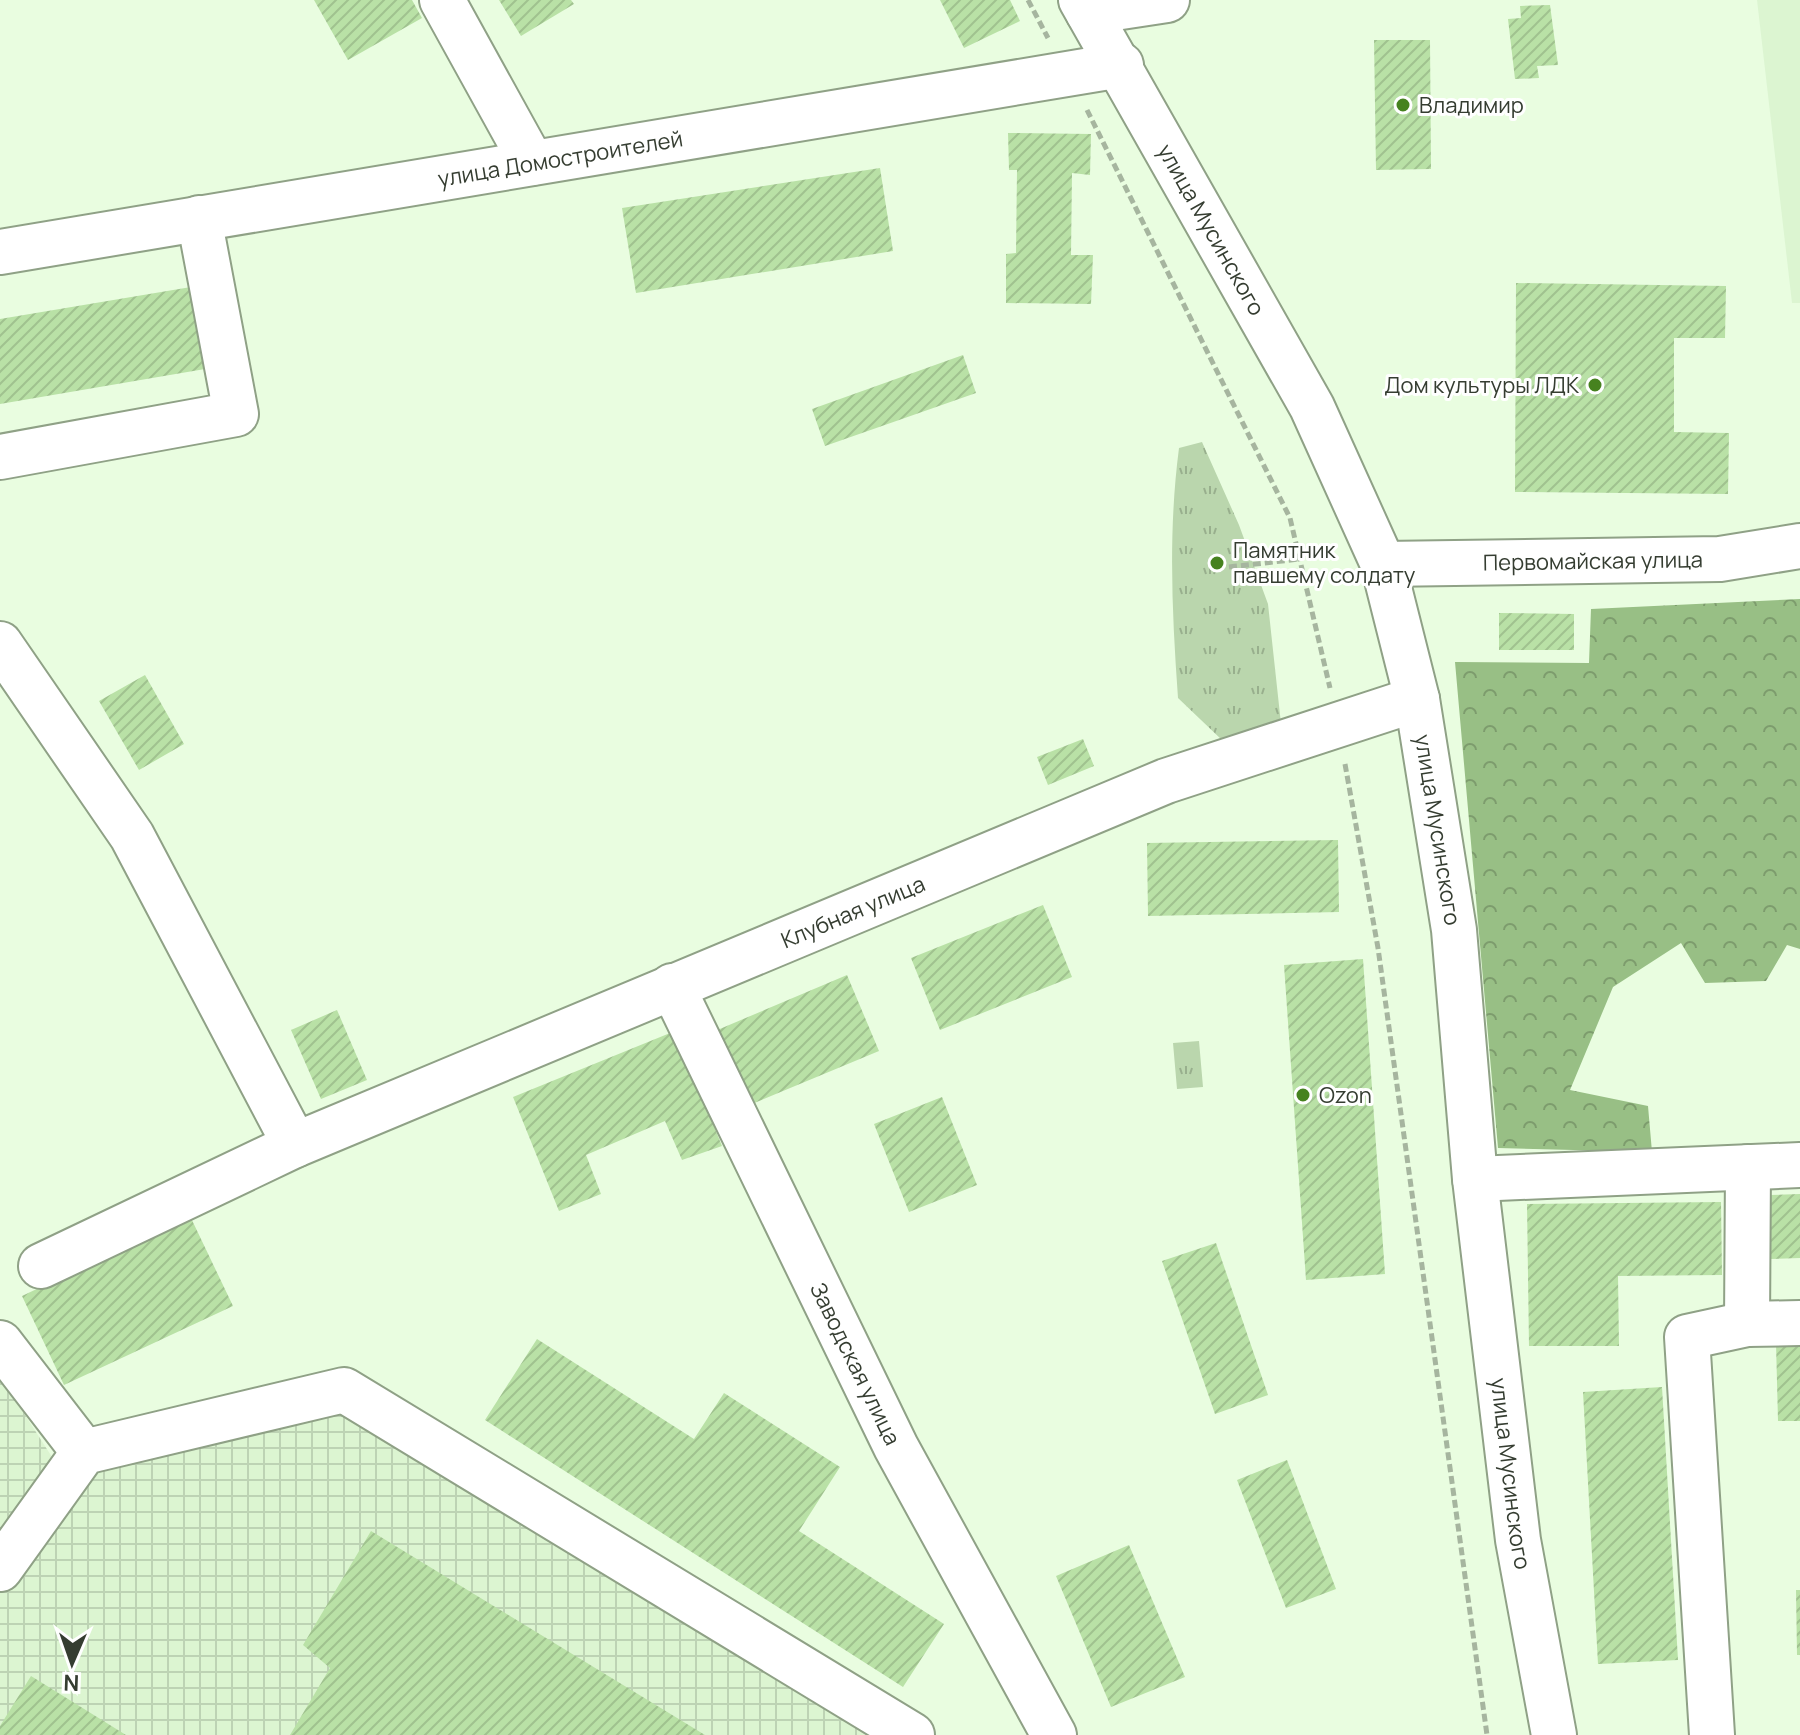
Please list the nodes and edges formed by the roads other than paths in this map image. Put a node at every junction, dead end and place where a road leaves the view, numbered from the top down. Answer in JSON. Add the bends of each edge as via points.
{"nodes":[{"id":1,"x":442,"y":0,"type":"edge"},
{"id":2,"x":1167,"y":0,"type":"edge"},
{"id":3,"x":1085,"y":6,"type":"edge"},
{"id":4,"x":1121,"y":65,"type":"junction"},
{"id":5,"x":532,"y":163,"type":"junction"},
{"id":6,"x":199,"y":218,"type":"junction"},
{"id":7,"x":0,"y":252,"type":"edge"},
{"id":8,"x":0,"y":457,"type":"edge"},
{"id":9,"x":1800,"y":546,"type":"edge"},
{"id":10,"x":1383,"y":564,"type":"junction"},
{"id":11,"x":0,"y":644,"type":"edge"},
{"id":12,"x":1417,"y":699,"type":"junction"},
{"id":13,"x":672,"y":986,"type":"junction"},
{"id":14,"x":295,"y":1145,"type":"junction"},
{"id":15,"x":1800,"y":1165,"type":"edge"},
{"id":16,"x":1748,"y":1167,"type":"junction"},
{"id":17,"x":1475,"y":1179,"type":"junction"},
{"id":18,"x":41,"y":1266,"type":"dead end"},
{"id":19,"x":1800,"y":1323,"type":"edge"},
{"id":20,"x":1747,"y":1324,"type":"junction"},
{"id":21,"x":0,"y":1343,"type":"edge"},
{"id":22,"x":84,"y":1452,"type":"junction"},
{"id":23,"x":0,"y":1569,"type":"edge"},
{"id":24,"x":912,"y":1735,"type":"edge"},
{"id":25,"x":1054,"y":1735,"type":"edge"},
{"id":26,"x":1554,"y":1735,"type":"edge"},
{"id":27,"x":1712,"y":1735,"type":"edge"}],
"edges":[{"from":1,"to":5,"type":"street"},
{"from":2,"to":3,"type":"street"},
{"from":3,"to":4,"type":"street","name":"улица Мусинского"},
{"from":4,"to":5,"type":"street","name":"улица Домостроителей"},
{"from":4,"to":10,"type":"street","name":"улица Мусинского","via":[[1312,407]]},
{"from":5,"to":6,"type":"street","name":"улица Домостроителей"},
{"from":6,"to":7,"type":"street","name":"улица Домостроителей"},
{"from":6,"to":8,"type":"street","via":[[236,414]]},
{"from":9,"to":10,"type":"street","name":"Первомайская улица","via":[[1720,559]]},
{"from":10,"to":12,"type":"street","name":"улица Мусинского"},
{"from":11,"to":14,"type":"street","via":[[132,836]]},
{"from":12,"to":13,"type":"street","name":"Клубная улица","via":[[1166,781]]},
{"from":12,"to":17,"type":"street","name":"улица Мусинского","via":[[1454,930]]},
{"from":13,"to":14,"type":"street","name":"Клубная улица"},
{"from":13,"to":25,"type":"street","name":"Заводская улица","via":[[896,1447]]},
{"from":14,"to":18,"type":"street","name":"Клубная улица"},
{"from":15,"to":16,"type":"street"},
{"from":16,"to":17,"type":"street"},
{"from":16,"to":20,"type":"street"},
{"from":17,"to":26,"type":"street","name":"улица Мусинского","via":[[1518,1540]]},
{"from":19,"to":20,"type":"street"},
{"from":20,"to":27,"type":"street","via":[[1687,1337]]},
{"from":21,"to":22,"type":"street"},
{"from":22,"to":23,"type":"street"},
{"from":22,"to":24,"type":"street","via":[[344,1390]]}]}
